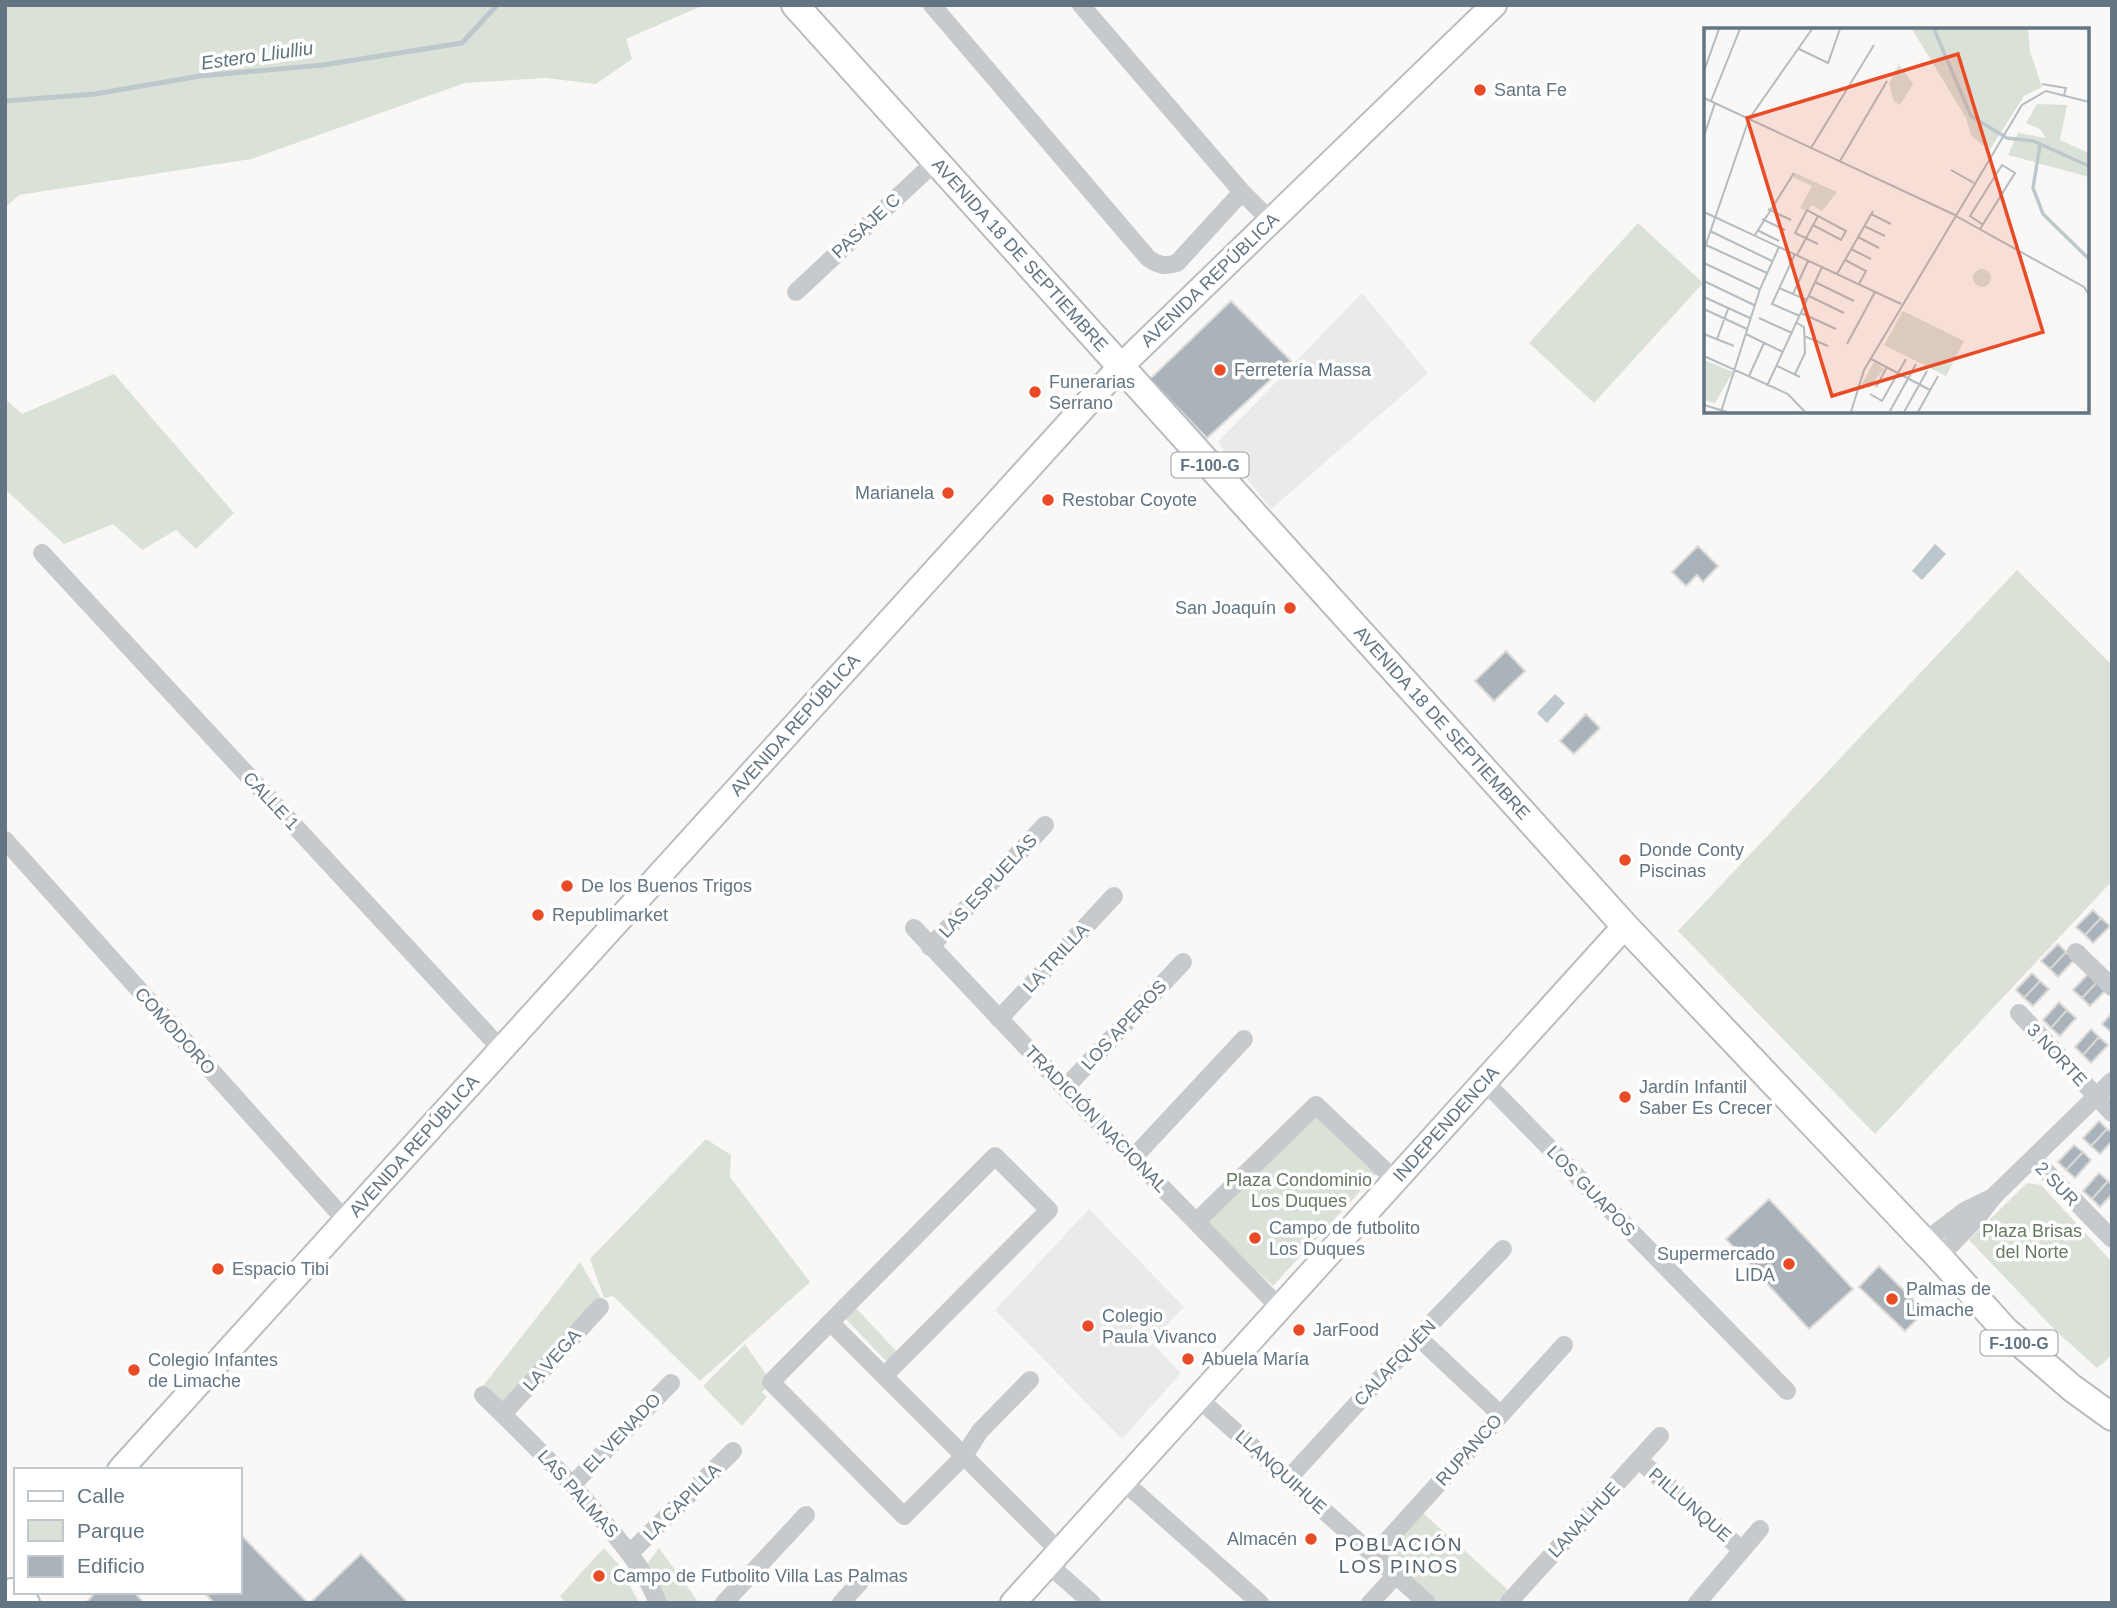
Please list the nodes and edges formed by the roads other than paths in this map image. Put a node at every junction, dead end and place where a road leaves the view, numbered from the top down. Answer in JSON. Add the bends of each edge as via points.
{"nodes":[{"id":1,"x":795,"y":5,"type":"edge"},
{"id":2,"x":932,"y":5,"type":"edge"},
{"id":3,"x":1081,"y":5,"type":"edge"},
{"id":4,"x":1494,"y":5,"type":"edge"},
{"id":5,"x":936,"y":161,"type":"junction"},
{"id":6,"x":1242,"y":192,"type":"junction"},
{"id":7,"x":1271,"y":221,"type":"junction"},
{"id":8,"x":796,"y":292,"type":"dead end"},
{"id":9,"x":1121,"y":366,"type":"junction"},
{"id":10,"x":42,"y":553,"type":"dead end"},
{"id":11,"x":1045,"y":825,"type":"dead end"},
{"id":12,"x":5,"y":840,"type":"edge"},
{"id":13,"x":1114,"y":896,"type":"dead end"},
{"id":14,"x":1625,"y":926,"type":"junction"},
{"id":15,"x":914,"y":929,"type":"dead end"},
{"id":16,"x":930,"y":947,"type":"junction"},
{"id":17,"x":2076,"y":952,"type":"dead end"},
{"id":18,"x":1183,"y":962,"type":"dead end"},
{"id":19,"x":2112,"y":987,"type":"edge"},
{"id":20,"x":2019,"y":1013,"type":"dead end"},
{"id":21,"x":999,"y":1019,"type":"junction"},
{"id":22,"x":1244,"y":1039,"type":"dead end"},
{"id":23,"x":501,"y":1049,"type":"junction"},
{"id":24,"x":2112,"y":1081,"type":"edge"},
{"id":25,"x":1484,"y":1082,"type":"junction"},
{"id":26,"x":1065,"y":1088,"type":"junction"},
{"id":27,"x":2096,"y":1096,"type":"junction"},
{"id":28,"x":2112,"y":1113,"type":"edge"},
{"id":29,"x":1134,"y":1157,"type":"junction"},
{"id":30,"x":2033,"y":1158,"type":"junction"},
{"id":31,"x":1395,"y":1180,"type":"junction"},
{"id":32,"x":346,"y":1221,"type":"junction"},
{"id":33,"x":1196,"y":1223,"type":"junction"},
{"id":34,"x":2112,"y":1239,"type":"edge"},
{"id":35,"x":1503,"y":1249,"type":"dead end"},
{"id":36,"x":1931,"y":1249,"type":"junction"},
{"id":37,"x":600,"y":1307,"type":"dead end"},
{"id":38,"x":1280,"y":1308,"type":"junction"},
{"id":39,"x":830,"y":1322,"type":"junction"},
{"id":40,"x":1418,"y":1337,"type":"junction"},
{"id":41,"x":1564,"y":1345,"type":"dead end"},
{"id":42,"x":884,"y":1376,"type":"junction"},
{"id":43,"x":1030,"y":1380,"type":"dead end"},
{"id":44,"x":671,"y":1383,"type":"dead end"},
{"id":45,"x":1787,"y":1391,"type":"dead end"},
{"id":46,"x":483,"y":1395,"type":"dead end"},
{"id":47,"x":1198,"y":1398,"type":"junction"},
{"id":48,"x":503,"y":1414,"type":"junction"},
{"id":49,"x":1502,"y":1415,"type":"junction"},
{"id":50,"x":2112,"y":1417,"type":"edge"},
{"id":51,"x":1660,"y":1436,"type":"dead end"},
{"id":52,"x":733,"y":1451,"type":"dead end"},
{"id":53,"x":964,"y":1456,"type":"junction"},
{"id":54,"x":1639,"y":1460,"type":"junction"},
{"id":55,"x":122,"y":1468,"type":"edge"},
{"id":56,"x":1288,"y":1479,"type":"junction"},
{"id":57,"x":1123,"y":1481,"type":"junction"},
{"id":58,"x":573,"y":1484,"type":"junction"},
{"id":59,"x":806,"y":1515,"type":"dead end"},
{"id":60,"x":1760,"y":1529,"type":"dead end"},
{"id":61,"x":1742,"y":1550,"type":"junction"},
{"id":62,"x":630,"y":1553,"type":"junction"},
{"id":63,"x":1374,"y":1555,"type":"junction"},
{"id":64,"x":1054,"y":1558,"type":"junction"},
{"id":65,"x":1396,"y":1575,"type":"junction"},
{"id":66,"x":860,"y":1582,"type":"dead end"},
{"id":67,"x":658,"y":1603,"type":"edge"},
{"id":68,"x":724,"y":1603,"type":"edge"},
{"id":69,"x":841,"y":1603,"type":"edge"},
{"id":70,"x":1013,"y":1603,"type":"edge"},
{"id":71,"x":1092,"y":1603,"type":"edge"},
{"id":72,"x":1260,"y":1603,"type":"edge"},
{"id":73,"x":1370,"y":1603,"type":"edge"},
{"id":74,"x":1427,"y":1603,"type":"edge"},
{"id":75,"x":1508,"y":1603,"type":"edge"},
{"id":76,"x":1697,"y":1603,"type":"edge"}],
"edges":[{"from":1,"to":5,"type":"main road","name":"AVENIDA 18 DE SEPTIEMBRE","number":"F-100-G"},
{"from":2,"to":6,"type":"street","via":[[1157,264],[1168,266],[1188,254]]},
{"from":3,"to":6,"type":"street"},
{"from":4,"to":7,"type":"main road","name":"AVENIDA REPÚBLICA"},
{"from":5,"to":8,"type":"street","name":"PASAJE C"},
{"from":5,"to":9,"type":"main road","name":"AVENIDA 18 DE SEPTIEMBRE","number":"F-100-G"},
{"from":6,"to":7,"type":"street"},
{"from":7,"to":9,"type":"main road","name":"AVENIDA REPÚBLICA"},
{"from":9,"to":14,"type":"main road","name":"AVENIDA 18 DE SEPTIEMBRE","number":"F-100-G"},
{"from":9,"to":23,"type":"main road","name":"AVENIDA REPÚBLICA"},
{"from":10,"to":23,"type":"street","name":"CALLE 1"},
{"from":11,"to":16,"type":"street","name":"LAS ESPUELAS"},
{"from":12,"to":32,"type":"street","name":"COMODORO"},
{"from":13,"to":21,"type":"street","name":"LA TRILLA"},
{"from":14,"to":25,"type":"main road","name":"INDEPENDENCIA"},
{"from":14,"to":36,"type":"main road","name":"AVENIDA 18 DE SEPTIEMBRE","number":"F-100-G"},
{"from":15,"to":16,"type":"street","name":"TRADICIÓN NACIONAL"},
{"from":16,"to":21,"type":"street","name":"TRADICIÓN NACIONAL"},
{"from":17,"to":19,"type":"street"},
{"from":18,"to":26,"type":"street","name":"LOS APEROS"},
{"from":20,"to":27,"type":"street","name":"3 NORTE"},
{"from":21,"to":26,"type":"street","name":"TRADICIÓN NACIONAL"},
{"from":22,"to":29,"type":"street"},
{"from":23,"to":32,"type":"main road","name":"AVENIDA REPÚBLICA"},
{"from":24,"to":27,"type":"street"},
{"from":25,"to":31,"type":"main road","name":"INDEPENDENCIA"},
{"from":25,"to":45,"type":"street","name":"LOS GUAPOS"},
{"from":26,"to":29,"type":"street","name":"TRADICIÓN NACIONAL"},
{"from":27,"to":28,"type":"street","name":"3 NORTE"},
{"from":27,"to":30,"type":"street"},
{"from":29,"to":33,"type":"street","name":"TRADICIÓN NACIONAL"},
{"from":30,"to":34,"type":"street","name":"2 SUR"},
{"from":30,"to":36,"type":"street","via":[[1977,1218]]},
{"from":31,"to":33,"type":"street","via":[[1316,1105]]},
{"from":31,"to":38,"type":"main road","name":"INDEPENDENCIA"},
{"from":32,"to":55,"type":"main road","name":"AVENIDA REPÚBLICA"},
{"from":33,"to":38,"type":"street","name":"TRADICIÓN NACIONAL"},
{"from":35,"to":40,"type":"street","name":"CALAFQUÉN"},
{"from":36,"to":50,"type":"main road","name":"AVENIDA 18 DE SEPTIEMBRE","number":"F-100-G","via":[[2022,1345]]},
{"from":37,"to":48,"type":"street","name":"LA VEGA"},
{"from":38,"to":47,"type":"main road","name":"INDEPENDENCIA"},
{"from":39,"to":42,"type":"street"},
{"from":39,"to":42,"type":"street","via":[[995,1156],[1049,1210]]},
{"from":39,"to":53,"type":"street","via":[[771,1382],[904,1516]]},
{"from":40,"to":49,"type":"street"},
{"from":40,"to":56,"type":"street","name":"CALAFQUÉN"},
{"from":41,"to":49,"type":"street","name":"RUPANCO"},
{"from":42,"to":53,"type":"street"},
{"from":43,"to":53,"type":"street","via":[[980,1431]]},
{"from":44,"to":58,"type":"street","name":"EL VENADO"},
{"from":46,"to":48,"type":"street","name":"LAS PALMAS"},
{"from":47,"to":56,"type":"street","name":"LLANQUIHUE"},
{"from":47,"to":57,"type":"main road","name":"INDEPENDENCIA"},
{"from":48,"to":58,"type":"street","name":"LAS PALMAS"},
{"from":49,"to":63,"type":"street","name":"RUPANCO"},
{"from":51,"to":54,"type":"street","name":"LANALHUE"},
{"from":52,"to":62,"type":"street","name":"LA CAPILLA"},
{"from":53,"to":64,"type":"street"},
{"from":54,"to":61,"type":"street","name":"PILLUNQUE"},
{"from":54,"to":75,"type":"street","name":"LANALHUE"},
{"from":56,"to":63,"type":"street","name":"LLANQUIHUE"},
{"from":57,"to":64,"type":"main road","name":"INDEPENDENCIA"},
{"from":57,"to":72,"type":"street"},
{"from":58,"to":62,"type":"street","name":"LAS PALMAS"},
{"from":59,"to":68,"type":"street"},
{"from":60,"to":61,"type":"street"},
{"from":61,"to":76,"type":"street"},
{"from":62,"to":67,"type":"street","name":"LAS PALMAS"},
{"from":63,"to":65,"type":"street","name":"LLANQUIHUE"},
{"from":64,"to":70,"type":"main road","name":"INDEPENDENCIA"},
{"from":64,"to":71,"type":"street"},
{"from":65,"to":73,"type":"street"},
{"from":65,"to":74,"type":"street","name":"LLANQUIHUE"},
{"from":66,"to":69,"type":"street"}]}
